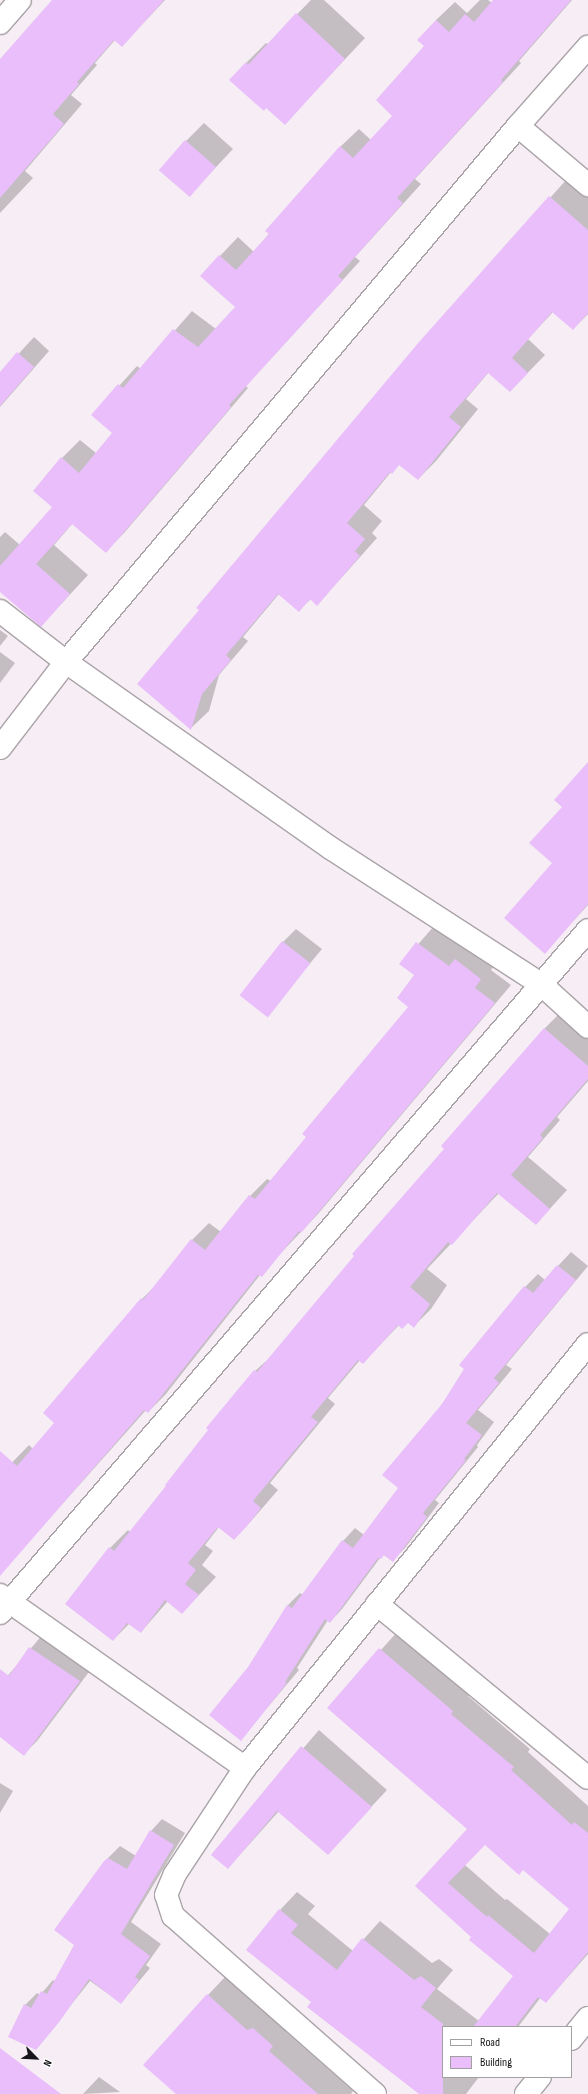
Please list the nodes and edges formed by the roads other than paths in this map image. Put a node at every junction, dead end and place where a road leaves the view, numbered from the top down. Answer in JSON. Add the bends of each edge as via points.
{"nodes":[{"id":1,"x":20,"y":0,"type":"edge"},
{"id":2,"x":0,"y":22,"type":"edge"},
{"id":3,"x":588,"y":47,"type":"edge"},
{"id":4,"x":518,"y":126,"type":"junction"},
{"id":5,"x":588,"y":185,"type":"edge"},
{"id":6,"x":0,"y":611,"type":"edge"},
{"id":7,"x":66,"y":662,"type":"junction"},
{"id":8,"x":0,"y":748,"type":"edge"},
{"id":9,"x":588,"y":930,"type":"edge"},
{"id":10,"x":542,"y":985,"type":"junction"},
{"id":11,"x":588,"y":1028,"type":"edge"},
{"id":12,"x":588,"y":1344,"type":"edge"},
{"id":13,"x":3,"y":1603,"type":"edge"},
{"id":14,"x":377,"y":1604,"type":"junction"},
{"id":15,"x":245,"y":1768,"type":"junction"},
{"id":16,"x":588,"y":1778,"type":"edge"},
{"id":17,"x":588,"y":2018,"type":"edge"},
{"id":18,"x":572,"y":2038,"type":"edge"},
{"id":19,"x":539,"y":2078,"type":"edge"},
{"id":20,"x":375,"y":2094,"type":"edge"},
{"id":21,"x":526,"y":2094,"type":"edge"}],
"edges":[{"from":1,"to":2,"type":"street"},
{"from":3,"to":4,"type":"street"},
{"from":4,"to":5,"type":"street"},
{"from":4,"to":7,"type":"street"},
{"from":6,"to":7,"type":"street"},
{"from":7,"to":8,"type":"street"},
{"from":7,"to":10,"type":"street","via":[[332,849]]},
{"from":9,"to":10,"type":"street"},
{"from":10,"to":11,"type":"street"},
{"from":10,"to":13,"type":"street"},
{"from":12,"to":14,"type":"street"},
{"from":13,"to":15,"type":"street"},
{"from":14,"to":15,"type":"street"},
{"from":14,"to":16,"type":"street"},
{"from":15,"to":20,"type":"street","via":[[175,1874],[166,1895],[173,1916]]},
{"from":17,"to":18,"type":"street"},
{"from":19,"to":21,"type":"street"}]}
